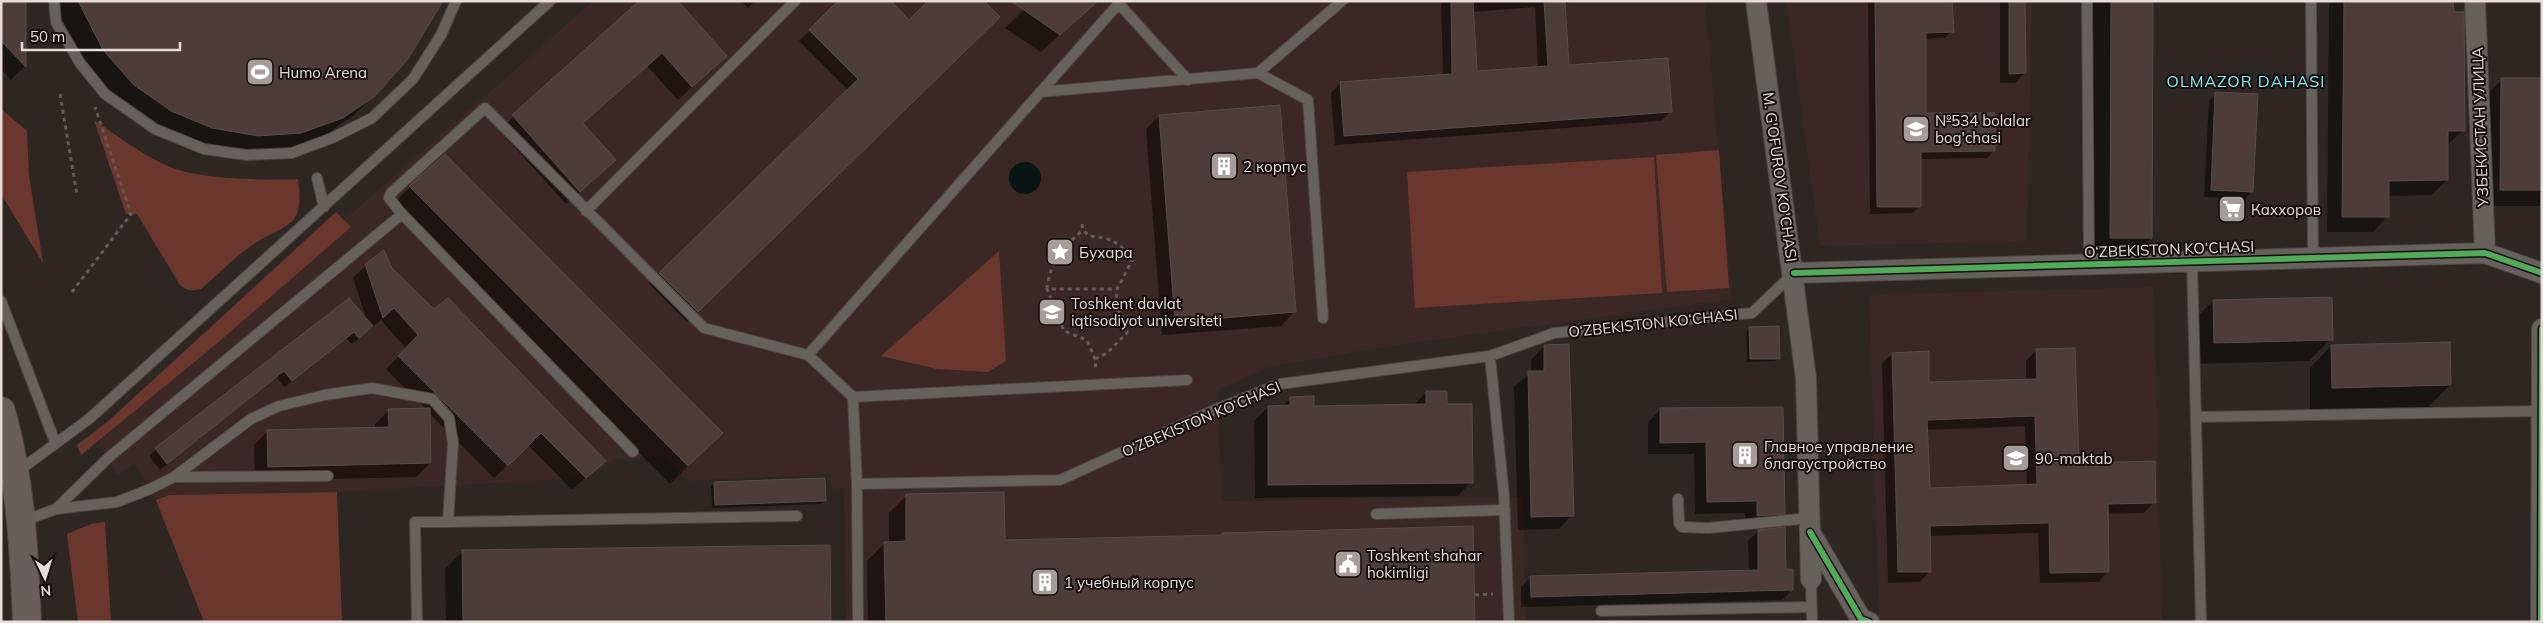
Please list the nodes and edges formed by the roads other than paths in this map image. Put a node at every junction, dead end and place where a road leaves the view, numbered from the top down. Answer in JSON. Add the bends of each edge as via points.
{"nodes":[{"id":1,"x":54,"y":1,"type":"edge"},
{"id":2,"x":456,"y":1,"type":"edge"},
{"id":3,"x":550,"y":1,"type":"edge"},
{"id":4,"x":795,"y":1,"type":"edge"},
{"id":5,"x":1342,"y":1,"type":"edge"},
{"id":6,"x":1756,"y":1,"type":"edge"},
{"id":7,"x":2087,"y":1,"type":"edge"},
{"id":8,"x":2311,"y":1,"type":"edge"},
{"id":9,"x":2475,"y":1,"type":"edge"},
{"id":10,"x":1120,"y":3,"type":"edge"},
{"id":11,"x":1258,"y":73,"type":"junction"},
{"id":12,"x":1188,"y":80,"type":"junction"},
{"id":13,"x":1040,"y":92,"type":"junction"},
{"id":14,"x":317,"y":178,"type":"dead end"},
{"id":15,"x":324,"y":207,"type":"junction"},
{"id":16,"x":586,"y":210,"type":"junction"},
{"id":17,"x":402,"y":214,"type":"junction"},
{"id":18,"x":274,"y":239,"type":"dead end"},
{"id":19,"x":289,"y":239,"type":"junction"},
{"id":20,"x":2485,"y":253,"type":"junction"},
{"id":21,"x":2313,"y":257,"type":"junction"},
{"id":22,"x":2192,"y":261,"type":"junction"},
{"id":23,"x":2089,"y":264,"type":"junction"},
{"id":24,"x":1794,"y":273,"type":"junction"},
{"id":25,"x":2542,"y":273,"type":"edge"},
{"id":26,"x":1,"y":301,"type":"edge"},
{"id":27,"x":1323,"y":318,"type":"dead end"},
{"id":28,"x":2542,"y":329,"type":"edge"},
{"id":29,"x":808,"y":355,"type":"junction"},
{"id":30,"x":1490,"y":356,"type":"junction"},
{"id":31,"x":1188,"y":380,"type":"dead end"},
{"id":32,"x":854,"y":397,"type":"junction"},
{"id":33,"x":1,"y":411,"type":"edge"},
{"id":34,"x":2542,"y":411,"type":"edge"},
{"id":35,"x":2197,"y":417,"type":"junction"},
{"id":36,"x":56,"y":442,"type":"junction"},
{"id":37,"x":633,"y":452,"type":"dead end"},
{"id":38,"x":16,"y":472,"type":"junction"},
{"id":39,"x":328,"y":476,"type":"dead end"},
{"id":40,"x":174,"y":477,"type":"junction"},
{"id":41,"x":857,"y":484,"type":"junction"},
{"id":42,"x":1678,"y":499,"type":"dead end"},
{"id":43,"x":56,"y":509,"type":"junction"},
{"id":44,"x":1505,"y":510,"type":"junction"},
{"id":45,"x":1376,"y":514,"type":"dead end"},
{"id":46,"x":797,"y":516,"type":"dead end"},
{"id":47,"x":23,"y":521,"type":"junction"},
{"id":48,"x":448,"y":522,"type":"junction"},
{"id":49,"x":1810,"y":525,"type":"junction"},
{"id":50,"x":1811,"y":579,"type":"joint"},
{"id":51,"x":1811,"y":606,"type":"junction"},
{"id":52,"x":1601,"y":611,"type":"dead end"},
{"id":53,"x":27,"y":622,"type":"edge"},
{"id":54,"x":417,"y":622,"type":"edge"},
{"id":55,"x":858,"y":622,"type":"edge"},
{"id":56,"x":1509,"y":622,"type":"edge"},
{"id":57,"x":1812,"y":622,"type":"edge"},
{"id":58,"x":1869,"y":622,"type":"edge"},
{"id":59,"x":2202,"y":622,"type":"edge"},
{"id":60,"x":2541,"y":622,"type":"edge"}],
"edges":[{"from":1,"to":2,"type":"lane","via":[[56,22],[80,63],[105,94],[155,129],[204,150],[246,155],[292,153],[372,118],[413,79],[441,35]]},
{"from":3,"to":15,"type":"lane"},
{"from":4,"to":16,"type":"lane"},
{"from":5,"to":11,"type":"lane"},
{"from":6,"to":24,"type":"street","name":"M. G'OFUROV KO'CHASI"},
{"from":7,"to":23,"type":"lane"},
{"from":8,"to":21,"type":"lane"},
{"from":9,"to":20,"type":"street","name":"УЗБЕКИСТАН УЛИЦА"},
{"from":10,"to":12,"type":"lane"},
{"from":10,"to":13,"type":"lane"},
{"from":11,"to":12,"type":"lane"},
{"from":11,"to":27,"type":"lane","via":[[1308,100]]},
{"from":12,"to":13,"type":"lane"},
{"from":13,"to":29,"type":"lane"},
{"from":14,"to":15,"type":"lane"},
{"from":15,"to":19,"type":"lane"},
{"from":16,"to":17,"type":"lane","via":[[485,108],[391,193],[389,198]]},
{"from":16,"to":29,"type":"lane","via":[[704,328]]},
{"from":17,"to":37,"type":"lane"},
{"from":17,"to":43,"type":"lane","via":[[108,458]]},
{"from":18,"to":19,"type":"lane"},
{"from":19,"to":36,"type":"lane","via":[[89,419]]},
{"from":20,"to":21,"type":"street","name":"O‘ZBEKISTON KO‘CHASI"},
{"from":20,"to":25,"type":"street","name":"O‘ZBEKISTON KO‘CHASI"},
{"from":21,"to":22,"type":"street","name":"O‘ZBEKISTON KO‘CHASI"},
{"from":22,"to":23,"type":"street","name":"O‘ZBEKISTON KO‘CHASI"},
{"from":22,"to":35,"type":"lane"},
{"from":23,"to":24,"type":"street","name":"O‘ZBEKISTON KO‘CHASI"},
{"from":24,"to":30,"type":"lane","name":"O‘ZBEKISTON KO‘CHASI","via":[[1752,313],[1554,334]]},
{"from":24,"to":49,"type":"street","name":"M. G'OFUROV KO'CHASI","via":[[1806,378]]},
{"from":26,"to":36,"type":"lane"},
{"from":28,"to":34,"type":"street"},
{"from":29,"to":32,"type":"lane"},
{"from":30,"to":41,"type":"lane","name":"O‘ZBEKISTON KO‘CHASI","via":[[1280,384],[1060,480]]},
{"from":30,"to":44,"type":"lane"},
{"from":31,"to":32,"type":"lane"},
{"from":32,"to":41,"type":"lane"},
{"from":33,"to":38,"type":"main road"},
{"from":34,"to":35,"type":"lane"},
{"from":34,"to":60,"type":"street"},
{"from":35,"to":59,"type":"lane"},
{"from":36,"to":38,"type":"lane"},
{"from":38,"to":47,"type":"main road"},
{"from":39,"to":40,"type":"lane"},
{"from":40,"to":43,"type":"lane","via":[[117,502]]},
{"from":40,"to":48,"type":"lane","via":[[251,419],[280,406],[372,388],[432,399],[448,418],[453,443]]},
{"from":41,"to":55,"type":"lane"},
{"from":42,"to":49,"type":"lane","via":[[1682,527]]},
{"from":43,"to":47,"type":"lane"},
{"from":44,"to":45,"type":"lane"},
{"from":44,"to":56,"type":"lane"},
{"from":46,"to":48,"type":"lane"},
{"from":47,"to":53,"type":"main road"},
{"from":48,"to":54,"type":"lane","via":[[415,522]]},
{"from":49,"to":50,"type":"street","name":"M. G'OFUROV KO'CHASI"},
{"from":49,"to":58,"type":"street","name":"M. G'OFUROV KO'CHASI","via":[[1861,619]]},
{"from":50,"to":51,"type":"lane"},
{"from":51,"to":52,"type":"lane"},
{"from":51,"to":57,"type":"lane"}]}
